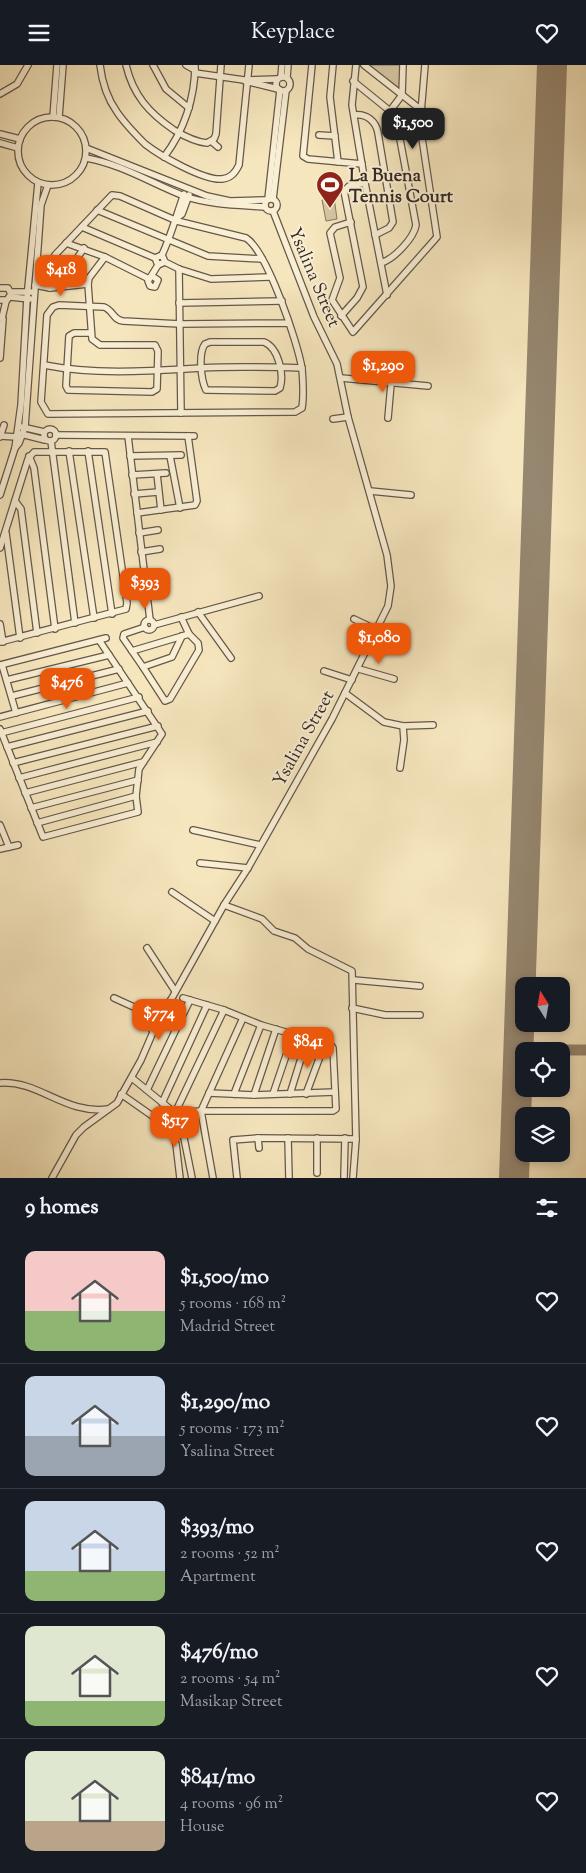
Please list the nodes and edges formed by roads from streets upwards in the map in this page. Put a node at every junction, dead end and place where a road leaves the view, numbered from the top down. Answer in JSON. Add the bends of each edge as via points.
{"nodes":[{"id":1,"x":28,"y":65,"type":"edge"},
{"id":2,"x":57,"y":65,"type":"edge"},
{"id":3,"x":62,"y":65,"type":"edge"},
{"id":4,"x":100,"y":65,"type":"edge"},
{"id":5,"x":126,"y":65,"type":"edge"},
{"id":6,"x":153,"y":65,"type":"edge"},
{"id":7,"x":186,"y":65,"type":"edge"},
{"id":8,"x":221,"y":65,"type":"edge"},
{"id":9,"x":249,"y":65,"type":"edge"},
{"id":10,"x":282,"y":65,"type":"edge"},
{"id":11,"x":288,"y":65,"type":"edge"},
{"id":12,"x":312,"y":65,"type":"edge"},
{"id":13,"x":333,"y":65,"type":"edge"},
{"id":14,"x":356,"y":65,"type":"edge"},
{"id":15,"x":364,"y":65,"type":"edge"},
{"id":16,"x":403,"y":65,"type":"edge"},
{"id":17,"x":425,"y":65,"type":"edge"},
{"id":18,"x":195,"y":69,"type":"edge"},
{"id":19,"x":221,"y":78,"type":"junction"},
{"id":20,"x":282,"y":78,"type":"junction"},
{"id":21,"x":246,"y":80,"type":"junction"},
{"id":22,"x":353,"y":81,"type":"junction"},
{"id":23,"x":281,"y":90,"type":"junction"},
{"id":24,"x":0,"y":94,"type":"edge"},
{"id":25,"x":402,"y":95,"type":"junction"},
{"id":26,"x":189,"y":108,"type":"junction"},
{"id":27,"x":420,"y":109,"type":"junction"},
{"id":28,"x":390,"y":111,"type":"junction"},
{"id":29,"x":354,"y":115,"type":"junction"},
{"id":30,"x":56,"y":117,"type":"junction"},
{"id":31,"x":0,"y":134,"type":"edge"},
{"id":32,"x":180,"y":134,"type":"junction"},
{"id":33,"x":319,"y":135,"type":"dead end"},
{"id":34,"x":335,"y":136,"type":"junction"},
{"id":35,"x":20,"y":139,"type":"junction"},
{"id":36,"x":211,"y":141,"type":"junction"},
{"id":37,"x":0,"y":143,"type":"edge"},
{"id":38,"x":86,"y":147,"type":"junction"},
{"id":39,"x":218,"y":147,"type":"dead end"},
{"id":40,"x":18,"y":148,"type":"junction"},
{"id":41,"x":164,"y":157,"type":"junction"},
{"id":42,"x":86,"y":158,"type":"junction"},
{"id":43,"x":338,"y":162,"type":"junction"},
{"id":44,"x":362,"y":165,"type":"junction"},
{"id":45,"x":38,"y":183,"type":"junction"},
{"id":46,"x":365,"y":183,"type":"junction"},
{"id":47,"x":48,"y":185,"type":"junction"},
{"id":48,"x":188,"y":189,"type":"junction"},
{"id":49,"x":186,"y":196,"type":"junction"},
{"id":50,"x":268,"y":201,"type":"junction"},
{"id":51,"x":98,"y":210,"type":"junction"},
{"id":52,"x":273,"y":211,"type":"junction"},
{"id":53,"x":177,"y":219,"type":"junction"},
{"id":54,"x":350,"y":223,"type":"junction"},
{"id":55,"x":82,"y":227,"type":"junction"},
{"id":56,"x":375,"y":235,"type":"junction"},
{"id":57,"x":168,"y":241,"type":"junction"},
{"id":58,"x":66,"y":243,"type":"junction"},
{"id":59,"x":84,"y":248,"type":"junction"},
{"id":60,"x":162,"y":255,"type":"junction"},
{"id":61,"x":105,"y":257,"type":"junction"},
{"id":62,"x":155,"y":258,"type":"junction"},
{"id":63,"x":262,"y":259,"type":"junction"},
{"id":64,"x":165,"y":262,"type":"junction"},
{"id":65,"x":382,"y":263,"type":"junction"},
{"id":66,"x":158,"y":265,"type":"junction"},
{"id":67,"x":179,"y":269,"type":"junction"},
{"id":68,"x":270,"y":277,"type":"junction"},
{"id":69,"x":88,"y":284,"type":"junction"},
{"id":70,"x":36,"y":285,"type":"junction"},
{"id":71,"x":68,"y":285,"type":"junction"},
{"id":72,"x":0,"y":288,"type":"edge"},
{"id":73,"x":50,"y":288,"type":"junction"},
{"id":74,"x":35,"y":292,"type":"junction"},
{"id":75,"x":28,"y":295,"type":"junction"},
{"id":76,"x":387,"y":295,"type":"junction"},
{"id":77,"x":6,"y":297,"type":"edge"},
{"id":78,"x":35,"y":300,"type":"junction"},
{"id":79,"x":282,"y":301,"type":"junction"},
{"id":80,"x":179,"y":303,"type":"junction"},
{"id":81,"x":88,"y":307,"type":"junction"},
{"id":82,"x":341,"y":316,"type":"junction"},
{"id":83,"x":2,"y":318,"type":"edge"},
{"id":84,"x":289,"y":323,"type":"junction"},
{"id":85,"x":180,"y":324,"type":"junction"},
{"id":86,"x":90,"y":333,"type":"junction"},
{"id":87,"x":1,"y":340,"type":"edge"},
{"id":88,"x":0,"y":358,"type":"edge"},
{"id":89,"x":44,"y":365,"type":"junction"},
{"id":90,"x":202,"y":368,"type":"junction"},
{"id":91,"x":280,"y":368,"type":"junction"},
{"id":92,"x":302,"y":368,"type":"junction"},
{"id":93,"x":66,"y":369,"type":"junction"},
{"id":94,"x":180,"y":370,"type":"junction"},
{"id":95,"x":158,"y":371,"type":"junction"},
{"id":96,"x":341,"y":377,"type":"junction"},
{"id":97,"x":391,"y":383,"type":"junction"},
{"id":98,"x":428,"y":386,"type":"dead end"},
{"id":99,"x":181,"y":413,"type":"junction"},
{"id":100,"x":348,"y":417,"type":"junction"},
{"id":101,"x":388,"y":418,"type":"dead end"},
{"id":102,"x":333,"y":419,"type":"dead end"},
{"id":103,"x":4,"y":425,"type":"dead end"},
{"id":104,"x":22,"y":427,"type":"junction"},
{"id":105,"x":44,"y":432,"type":"junction"},
{"id":106,"x":56,"y":435,"type":"junction"},
{"id":107,"x":0,"y":436,"type":"edge"},
{"id":108,"x":128,"y":436,"type":"junction"},
{"id":109,"x":18,"y":440,"type":"junction"},
{"id":110,"x":48,"y":440,"type":"junction"},
{"id":111,"x":51,"y":451,"type":"junction"},
{"id":112,"x":69,"y":451,"type":"junction"},
{"id":113,"x":88,"y":451,"type":"junction"},
{"id":114,"x":180,"y":455,"type":"dead end"},
{"id":115,"x":29,"y":456,"type":"junction"},
{"id":116,"x":130,"y":456,"type":"junction"},
{"id":117,"x":170,"y":456,"type":"junction"},
{"id":118,"x":166,"y":473,"type":"dead end"},
{"id":119,"x":156,"y":474,"type":"junction"},
{"id":120,"x":132,"y":475,"type":"junction"},
{"id":121,"x":370,"y":491,"type":"junction"},
{"id":122,"x":158,"y":492,"type":"junction"},
{"id":123,"x":134,"y":494,"type":"junction"},
{"id":124,"x":0,"y":495,"type":"edge"},
{"id":125,"x":411,"y":495,"type":"dead end"},
{"id":126,"x":15,"y":501,"type":"junction"},
{"id":127,"x":180,"y":508,"type":"junction"},
{"id":128,"x":161,"y":510,"type":"junction"},
{"id":129,"x":137,"y":513,"type":"junction"},
{"id":130,"x":158,"y":530,"type":"dead end"},
{"id":131,"x":6,"y":531,"type":"junction"},
{"id":132,"x":139,"y":533,"type":"junction"},
{"id":133,"x":0,"y":548,"type":"edge"},
{"id":134,"x":160,"y":549,"type":"dead end"},
{"id":135,"x":141,"y":552,"type":"junction"},
{"id":136,"x":259,"y":596,"type":"dead end"},
{"id":137,"x":198,"y":612,"type":"junction"},
{"id":138,"x":112,"y":614,"type":"junction"},
{"id":139,"x":181,"y":617,"type":"junction"},
{"id":140,"x":94,"y":618,"type":"junction"},
{"id":141,"x":354,"y":619,"type":"dead end"},
{"id":142,"x":152,"y":622,"type":"junction"},
{"id":143,"x":75,"y":623,"type":"junction"},
{"id":144,"x":0,"y":624,"type":"edge"},
{"id":145,"x":55,"y":629,"type":"junction"},
{"id":146,"x":378,"y":630,"type":"junction"},
{"id":147,"x":37,"y":633,"type":"junction"},
{"id":148,"x":189,"y":634,"type":"junction"},
{"id":149,"x":182,"y":636,"type":"junction"},
{"id":150,"x":20,"y":638,"type":"junction"},
{"id":151,"x":106,"y":639,"type":"dead end"},
{"id":152,"x":99,"y":640,"type":"junction"},
{"id":153,"x":1,"y":642,"type":"edge"},
{"id":154,"x":132,"y":651,"type":"junction"},
{"id":155,"x":109,"y":655,"type":"junction"},
{"id":156,"x":230,"y":658,"type":"dead end"},
{"id":157,"x":1,"y":665,"type":"edge"},
{"id":158,"x":142,"y":667,"type":"junction"},
{"id":159,"x":119,"y":669,"type":"junction"},
{"id":160,"x":359,"y":669,"type":"junction"},
{"id":161,"x":324,"y":671,"type":"dead end"},
{"id":162,"x":394,"y":679,"type":"dead end"},
{"id":163,"x":7,"y":680,"type":"junction"},
{"id":164,"x":352,"y":680,"type":"junction"},
{"id":165,"x":128,"y":683,"type":"junction"},
{"id":166,"x":345,"y":693,"type":"junction"},
{"id":167,"x":12,"y":696,"type":"junction"},
{"id":168,"x":138,"y":697,"type":"junction"},
{"id":169,"x":148,"y":711,"type":"junction"},
{"id":170,"x":16,"y":713,"type":"junction"},
{"id":171,"x":0,"y":717,"type":"edge"},
{"id":172,"x":433,"y":725,"type":"dead end"},
{"id":173,"x":158,"y":726,"type":"junction"},
{"id":174,"x":403,"y":726,"type":"junction"},
{"id":175,"x":1,"y":731,"type":"edge"},
{"id":176,"x":157,"y":742,"type":"junction"},
{"id":177,"x":7,"y":747,"type":"junction"},
{"id":178,"x":143,"y":762,"type":"junction"},
{"id":179,"x":13,"y":763,"type":"junction"},
{"id":180,"x":400,"y":768,"type":"dead end"},
{"id":181,"x":19,"y":778,"type":"junction"},
{"id":182,"x":138,"y":780,"type":"junction"},
{"id":183,"x":25,"y":793,"type":"junction"},
{"id":184,"x":136,"y":796,"type":"junction"},
{"id":185,"x":31,"y":808,"type":"junction"},
{"id":186,"x":37,"y":823,"type":"junction"},
{"id":187,"x":0,"y":825,"type":"edge"},
{"id":188,"x":193,"y":830,"type":"dead end"},
{"id":189,"x":18,"y":845,"type":"dead end"},
{"id":190,"x":260,"y":845,"type":"junction"},
{"id":191,"x":9,"y":847,"type":"junction"},
{"id":192,"x":0,"y":849,"type":"edge"},
{"id":193,"x":200,"y":863,"type":"dead end"},
{"id":194,"x":248,"y":868,"type":"junction"},
{"id":195,"x":172,"y":892,"type":"dead end"},
{"id":196,"x":224,"y":905,"type":"junction"},
{"id":197,"x":215,"y":921,"type":"junction"},
{"id":198,"x":147,"y":948,"type":"dead end"},
{"id":199,"x":354,"y":980,"type":"junction"},
{"id":200,"x":420,"y":986,"type":"dead end"},
{"id":201,"x":175,"y":991,"type":"junction"},
{"id":202,"x":114,"y":998,"type":"dead end"},
{"id":203,"x":183,"y":998,"type":"dead end"},
{"id":204,"x":190,"y":1000,"type":"junction"},
{"id":205,"x":207,"y":1005,"type":"junction"},
{"id":206,"x":352,"y":1008,"type":"junction"},
{"id":207,"x":224,"y":1010,"type":"junction"},
{"id":208,"x":420,"y":1015,"type":"dead end"},
{"id":209,"x":243,"y":1018,"type":"junction"},
{"id":210,"x":261,"y":1025,"type":"junction"},
{"id":211,"x":276,"y":1029,"type":"junction"},
{"id":212,"x":153,"y":1031,"type":"junction"},
{"id":213,"x":293,"y":1035,"type":"junction"},
{"id":214,"x":307,"y":1039,"type":"junction"},
{"id":215,"x":325,"y":1043,"type":"junction"},
{"id":216,"x":132,"y":1078,"type":"junction"},
{"id":217,"x":0,"y":1083,"type":"edge"},
{"id":218,"x":147,"y":1090,"type":"junction"},
{"id":219,"x":335,"y":1092,"type":"junction"},
{"id":220,"x":209,"y":1093,"type":"junction"},
{"id":221,"x":306,"y":1093,"type":"junction"},
{"id":222,"x":121,"y":1094,"type":"junction"},
{"id":223,"x":234,"y":1094,"type":"junction"},
{"id":224,"x":273,"y":1094,"type":"junction"},
{"id":225,"x":290,"y":1094,"type":"junction"},
{"id":226,"x":254,"y":1095,"type":"junction"},
{"id":227,"x":162,"y":1103,"type":"junction"},
{"id":228,"x":110,"y":1109,"type":"junction"},
{"id":229,"x":201,"y":1111,"type":"junction"},
{"id":230,"x":177,"y":1113,"type":"junction"},
{"id":231,"x":258,"y":1138,"type":"junction"},
{"id":232,"x":288,"y":1138,"type":"junction"},
{"id":233,"x":317,"y":1138,"type":"junction"},
{"id":234,"x":345,"y":1139,"type":"junction"},
{"id":235,"x":356,"y":1139,"type":"junction"},
{"id":236,"x":259,"y":1148,"type":"dead end"},
{"id":237,"x":316,"y":1173,"type":"dead end"},
{"id":238,"x":344,"y":1177,"type":"edge"},
{"id":239,"x":52,"y":1178,"type":"edge"},
{"id":240,"x":180,"y":1178,"type":"edge"},
{"id":241,"x":192,"y":1178,"type":"edge"},
{"id":242,"x":213,"y":1178,"type":"edge"},
{"id":243,"x":236,"y":1178,"type":"edge"},
{"id":244,"x":288,"y":1178,"type":"edge"},
{"id":245,"x":353,"y":1178,"type":"edge"}],
"edges":[{"from":1,"to":24,"type":"street","via":[[17,84]]},
{"from":2,"to":30,"type":"street"},
{"from":3,"to":30,"type":"street"},
{"from":4,"to":41,"type":"street","via":[[107,95],[115,111],[135,135]]},
{"from":5,"to":32,"type":"street","via":[[132,85],[145,107]]},
{"from":6,"to":26,"type":"street","via":[[166,89]]},
{"from":7,"to":18,"type":"street"},
{"from":8,"to":19,"type":"street"},
{"from":9,"to":21,"type":"street"},
{"from":10,"to":20,"type":"street"},
{"from":11,"to":20,"type":"street"},
{"from":12,"to":43,"type":"street","via":[[302,153],[308,159]]},
{"from":13,"to":34,"type":"street","via":[[330,90]]},
{"from":14,"to":22,"type":"street"},
{"from":15,"to":25,"type":"street"},
{"from":16,"to":25,"type":"street"},
{"from":17,"to":27,"type":"street"},
{"from":18,"to":19,"type":"street"},
{"from":18,"to":26,"type":"street"},
{"from":19,"to":21,"type":"street"},
{"from":19,"to":36,"type":"street","via":[[216,134]]},
{"from":20,"to":21,"type":"street"},
{"from":20,"to":23,"type":"street"},
{"from":20,"to":23,"type":"street","via":[[290,84]]},
{"from":21,"to":23,"type":"street"},
{"from":21,"to":41,"type":"street","via":[[241,155],[236,172],[215,179]]},
{"from":22,"to":28,"type":"street"},
{"from":22,"to":29,"type":"street"},
{"from":23,"to":50,"type":"street"},
{"from":25,"to":27,"type":"street"},
{"from":25,"to":28,"type":"street"},
{"from":26,"to":32,"type":"street"},
{"from":27,"to":76,"type":"street","via":[[420,131],[437,237]]},
{"from":28,"to":65,"type":"street","via":[[397,121],[416,225],[412,235],[392,258]]},
{"from":29,"to":44,"type":"street"},
{"from":29,"to":56,"type":"street","via":[[367,117],[375,124],[378,133],[393,222],[389,228]]},
{"from":30,"to":35,"type":"street","via":[[32,123]]},
{"from":30,"to":38,"type":"street","via":[[78,128]]},
{"from":31,"to":35,"type":"street"},
{"from":32,"to":36,"type":"street","via":[[202,143]]},
{"from":32,"to":41,"type":"street"},
{"from":33,"to":34,"type":"street"},
{"from":34,"to":43,"type":"street"},
{"from":35,"to":40,"type":"street"},
{"from":36,"to":39,"type":"street"},
{"from":37,"to":40,"type":"street"},
{"from":38,"to":42,"type":"street"},
{"from":38,"to":48,"type":"street"},
{"from":40,"to":45,"type":"street","via":[[23,171]]},
{"from":42,"to":47,"type":"street","via":[[72,179]]},
{"from":42,"to":49,"type":"street","via":[[113,165]]},
{"from":43,"to":44,"type":"street"},
{"from":44,"to":46,"type":"street"},
{"from":45,"to":47,"type":"street"},
{"from":45,"to":75,"type":"street"},
{"from":46,"to":54,"type":"street","via":[[349,186],[344,191]]},
{"from":46,"to":56,"type":"street"},
{"from":47,"to":70,"type":"street","via":[[40,205]]},
{"from":48,"to":49,"type":"street"},
{"from":48,"to":50,"type":"street","via":[[230,201]]},
{"from":49,"to":50,"type":"street","via":[[228,206]]},
{"from":49,"to":53,"type":"street","via":[[177,212]]},
{"from":50,"to":52,"type":"street","via":[[269,211]]},
{"from":50,"to":52,"type":"street","via":[[277,206]]},
{"from":51,"to":53,"type":"street","via":[[109,197],[116,195]]},
{"from":51,"to":55,"type":"street"},
{"from":51,"to":57,"type":"street"},
{"from":52,"to":96,"type":"street","name":"Ysalina Street","via":[[314,317],[336,358]]},
{"from":53,"to":57,"type":"street"},
{"from":53,"to":63,"type":"street","via":[[246,238]]},
{"from":54,"to":82,"type":"street","via":[[363,287]]},
{"from":54,"to":82,"type":"street","via":[[330,231],[340,278],[332,301]]},
{"from":55,"to":58,"type":"street"},
{"from":55,"to":62,"type":"street"},
{"from":56,"to":65,"type":"street"},
{"from":57,"to":60,"type":"street"},
{"from":57,"to":63,"type":"street","via":[[208,256]]},
{"from":58,"to":59,"type":"street"},
{"from":58,"to":73,"type":"street","via":[[51,263]]},
{"from":59,"to":61,"type":"street"},
{"from":59,"to":71,"type":"street","via":[[71,267]]},
{"from":60,"to":62,"type":"street"},
{"from":60,"to":64,"type":"street"},
{"from":61,"to":66,"type":"street","via":[[150,277]]},
{"from":61,"to":69,"type":"street","via":[[89,277]]},
{"from":62,"to":66,"type":"street"},
{"from":63,"to":68,"type":"street"},
{"from":64,"to":66,"type":"street"},
{"from":64,"to":67,"type":"street"},
{"from":65,"to":76,"type":"street"},
{"from":67,"to":68,"type":"street","via":[[211,279]]},
{"from":67,"to":80,"type":"street"},
{"from":68,"to":79,"type":"street"},
{"from":69,"to":71,"type":"street"},
{"from":69,"to":81,"type":"street"},
{"from":70,"to":73,"type":"street"},
{"from":70,"to":74,"type":"street"},
{"from":71,"to":73,"type":"street"},
{"from":72,"to":77,"type":"street","via":[[6,287]]},
{"from":74,"to":75,"type":"street"},
{"from":74,"to":78,"type":"street"},
{"from":75,"to":77,"type":"street"},
{"from":75,"to":78,"type":"street"},
{"from":75,"to":104,"type":"street"},
{"from":76,"to":82,"type":"street","via":[[352,332]]},
{"from":77,"to":83,"type":"street"},
{"from":78,"to":104,"type":"street"},
{"from":79,"to":80,"type":"street"},
{"from":79,"to":84,"type":"street"},
{"from":80,"to":85,"type":"street"},
{"from":81,"to":85,"type":"street","via":[[109,309],[118,320]]},
{"from":81,"to":86,"type":"street"},
{"from":81,"to":89,"type":"street","via":[[59,305],[49,312]]},
{"from":83,"to":87,"type":"street"},
{"from":84,"to":85,"type":"street"},
{"from":84,"to":92,"type":"street"},
{"from":85,"to":94,"type":"street"},
{"from":86,"to":93,"type":"street","via":[[68,336]]},
{"from":86,"to":95,"type":"street","via":[[94,342],[100,345],[155,345]]},
{"from":87,"to":88,"type":"street"},
{"from":89,"to":93,"type":"street"},
{"from":89,"to":99,"type":"street","via":[[41,402],[48,414]]},
{"from":90,"to":91,"type":"street"},
{"from":90,"to":91,"type":"street","via":[[201,351],[205,344],[264,341],[273,347]]},
{"from":90,"to":91,"type":"street","via":[[204,388],[209,391],[278,390],[281,386]]},
{"from":90,"to":94,"type":"street"},
{"from":91,"to":92,"type":"street"},
{"from":92,"to":99,"type":"street","via":[[303,401],[299,411]]},
{"from":93,"to":95,"type":"street"},
{"from":93,"to":95,"type":"street","via":[[66,386],[73,391],[152,392],[157,389]]},
{"from":94,"to":95,"type":"street"},
{"from":94,"to":99,"type":"street"},
{"from":96,"to":97,"type":"street"},
{"from":96,"to":100,"type":"street","name":"Ysalina Street"},
{"from":97,"to":98,"type":"street"},
{"from":97,"to":101,"type":"street"},
{"from":100,"to":102,"type":"street"},
{"from":100,"to":121,"type":"street","name":"Ysalina Street"},
{"from":103,"to":107,"type":"street"},
{"from":104,"to":105,"type":"street"},
{"from":104,"to":109,"type":"street"},
{"from":105,"to":106,"type":"street","via":[[51,429]]},
{"from":105,"to":110,"type":"street"},
{"from":106,"to":108,"type":"street"},
{"from":106,"to":110,"type":"street"},
{"from":107,"to":109,"type":"street"},
{"from":108,"to":116,"type":"street"},
{"from":108,"to":127,"type":"street","via":[[191,436],[197,501],[193,506]]},
{"from":109,"to":110,"type":"street"},
{"from":109,"to":124,"type":"street"},
{"from":110,"to":111,"type":"street"},
{"from":111,"to":112,"type":"street"},
{"from":111,"to":115,"type":"street","via":[[34,452]]},
{"from":111,"to":143,"type":"street"},
{"from":112,"to":113,"type":"street"},
{"from":112,"to":140,"type":"street"},
{"from":113,"to":138,"type":"street"},
{"from":113,"to":138,"type":"street","via":[[105,452],[108,459],[127,607]]},
{"from":114,"to":117,"type":"street"},
{"from":115,"to":126,"type":"street"},
{"from":115,"to":145,"type":"street","via":[[34,468]]},
{"from":116,"to":117,"type":"street"},
{"from":116,"to":120,"type":"street"},
{"from":117,"to":127,"type":"street"},
{"from":118,"to":119,"type":"street"},
{"from":119,"to":120,"type":"street"},
{"from":119,"to":122,"type":"street"},
{"from":120,"to":123,"type":"street"},
{"from":121,"to":125,"type":"street"},
{"from":121,"to":146,"type":"street","name":"Ysalina Street","via":[[392,586]]},
{"from":122,"to":123,"type":"street"},
{"from":122,"to":128,"type":"street"},
{"from":123,"to":129,"type":"street"},
{"from":126,"to":131,"type":"street"},
{"from":126,"to":147,"type":"street","via":[[21,509]]},
{"from":127,"to":128,"type":"street"},
{"from":128,"to":129,"type":"street"},
{"from":129,"to":132,"type":"street"},
{"from":130,"to":132,"type":"street"},
{"from":131,"to":133,"type":"street"},
{"from":131,"to":150,"type":"street"},
{"from":132,"to":135,"type":"street"},
{"from":134,"to":135,"type":"street"},
{"from":135,"to":142,"type":"street"},
{"from":136,"to":137,"type":"street"},
{"from":137,"to":139,"type":"street"},
{"from":137,"to":156,"type":"street"},
{"from":138,"to":140,"type":"street"},
{"from":139,"to":142,"type":"street"},
{"from":139,"to":148,"type":"street"},
{"from":140,"to":143,"type":"street"},
{"from":141,"to":146,"type":"street"},
{"from":142,"to":154,"type":"street","via":[[145,622],[145,627],[124,634],[123,638]]},
{"from":143,"to":145,"type":"street"},
{"from":144,"to":153,"type":"street"},
{"from":145,"to":147,"type":"street"},
{"from":146,"to":160,"type":"street","name":"Ysalina Street"},
{"from":147,"to":150,"type":"street"},
{"from":148,"to":149,"type":"street"},
{"from":148,"to":158,"type":"street","via":[[200,647],[170,699],[165,701]]},
{"from":149,"to":154,"type":"street"},
{"from":149,"to":158,"type":"street","via":[[172,657]]},
{"from":150,"to":153,"type":"street"},
{"from":151,"to":152,"type":"street"},
{"from":152,"to":155,"type":"street"},
{"from":152,"to":157,"type":"street"},
{"from":154,"to":158,"type":"street"},
{"from":155,"to":159,"type":"street"},
{"from":155,"to":163,"type":"street"},
{"from":157,"to":163,"type":"street"},
{"from":159,"to":165,"type":"street"},
{"from":159,"to":167,"type":"street"},
{"from":160,"to":162,"type":"street"},
{"from":160,"to":164,"type":"street","name":"Ysalina Street"},
{"from":161,"to":164,"type":"street"},
{"from":163,"to":167,"type":"street"},
{"from":164,"to":166,"type":"street","name":"Ysalina Street"},
{"from":165,"to":168,"type":"street"},
{"from":165,"to":170,"type":"street"},
{"from":166,"to":174,"type":"street","via":[[384,722]]},
{"from":166,"to":190,"type":"street","name":"Ysalina Street"},
{"from":167,"to":170,"type":"street"},
{"from":168,"to":169,"type":"street"},
{"from":168,"to":175,"type":"street"},
{"from":169,"to":173,"type":"street"},
{"from":169,"to":177,"type":"street"},
{"from":170,"to":171,"type":"street"},
{"from":172,"to":174,"type":"street"},
{"from":173,"to":176,"type":"street","via":[[162,734]]},
{"from":173,"to":179,"type":"street"},
{"from":174,"to":180,"type":"street"},
{"from":175,"to":177,"type":"street"},
{"from":176,"to":178,"type":"street"},
{"from":176,"to":181,"type":"street"},
{"from":177,"to":179,"type":"street"},
{"from":178,"to":182,"type":"street"},
{"from":178,"to":183,"type":"street"},
{"from":179,"to":181,"type":"street"},
{"from":181,"to":183,"type":"street"},
{"from":182,"to":184,"type":"street"},
{"from":182,"to":185,"type":"street"},
{"from":183,"to":185,"type":"street"},
{"from":184,"to":186,"type":"street"},
{"from":184,"to":186,"type":"street","via":[[138,813],[43,837]]},
{"from":185,"to":186,"type":"street"},
{"from":187,"to":191,"type":"street"},
{"from":188,"to":190,"type":"street"},
{"from":189,"to":191,"type":"street"},
{"from":190,"to":194,"type":"street","name":"Ysalina Street"},
{"from":191,"to":192,"type":"street"},
{"from":193,"to":194,"type":"street"},
{"from":194,"to":196,"type":"street","name":"Ysalina Street"},
{"from":195,"to":197,"type":"street"},
{"from":196,"to":197,"type":"street","name":"Ysalina Street"},
{"from":196,"to":199,"type":"street","via":[[262,919],[274,931],[295,938],[312,952],[349,969]]},
{"from":197,"to":201,"type":"street","name":"Ysalina Street"},
{"from":198,"to":201,"type":"street"},
{"from":199,"to":200,"type":"street"},
{"from":199,"to":206,"type":"street"},
{"from":201,"to":212,"type":"street","name":"Ysalina Street"},
{"from":202,"to":212,"type":"street","via":[[136,1008]]},
{"from":203,"to":204,"type":"street"},
{"from":204,"to":205,"type":"street"},
{"from":204,"to":218,"type":"street"},
{"from":205,"to":207,"type":"street"},
{"from":205,"to":227,"type":"street"},
{"from":206,"to":208,"type":"street","via":[[385,1015]]},
{"from":206,"to":235,"type":"street"},
{"from":207,"to":209,"type":"street"},
{"from":207,"to":230,"type":"street"},
{"from":209,"to":210,"type":"street"},
{"from":209,"to":220,"type":"street"},
{"from":210,"to":211,"type":"street"},
{"from":210,"to":223,"type":"street"},
{"from":211,"to":213,"type":"street"},
{"from":211,"to":226,"type":"street"},
{"from":212,"to":216,"type":"street","name":"Ysalina Street"},
{"from":213,"to":214,"type":"street"},
{"from":213,"to":224,"type":"street"},
{"from":214,"to":215,"type":"street"},
{"from":214,"to":225,"type":"street"},
{"from":215,"to":219,"type":"street","via":[[333,1047]]},
{"from":215,"to":221,"type":"street"},
{"from":216,"to":218,"type":"street"},
{"from":216,"to":222,"type":"street","name":"Ysalina Street"},
{"from":217,"to":228,"type":"street","via":[[39,1092],[81,1109]]},
{"from":218,"to":227,"type":"street"},
{"from":219,"to":221,"type":"street"},
{"from":219,"to":229,"type":"street","via":[[336,1109],[333,1111]]},
{"from":220,"to":223,"type":"street"},
{"from":220,"to":229,"type":"street"},
{"from":221,"to":225,"type":"street"},
{"from":222,"to":228,"type":"street","name":"Ysalina Street"},
{"from":222,"to":240,"type":"street","via":[[171,1129]]},
{"from":223,"to":226,"type":"street"},
{"from":224,"to":225,"type":"street"},
{"from":224,"to":226,"type":"street"},
{"from":227,"to":230,"type":"street"},
{"from":228,"to":239,"type":"street","name":"Ysalina Street","via":[[76,1135]]},
{"from":229,"to":230,"type":"street"},
{"from":229,"to":242,"type":"street"},
{"from":230,"to":241,"type":"street"},
{"from":231,"to":232,"type":"street"},
{"from":231,"to":236,"type":"street"},
{"from":231,"to":243,"type":"street","via":[[232,1140]]},
{"from":232,"to":233,"type":"street"},
{"from":232,"to":244,"type":"street"},
{"from":233,"to":234,"type":"street"},
{"from":233,"to":237,"type":"street"},
{"from":234,"to":235,"type":"street"},
{"from":234,"to":238,"type":"street"},
{"from":235,"to":245,"type":"street"}]}
